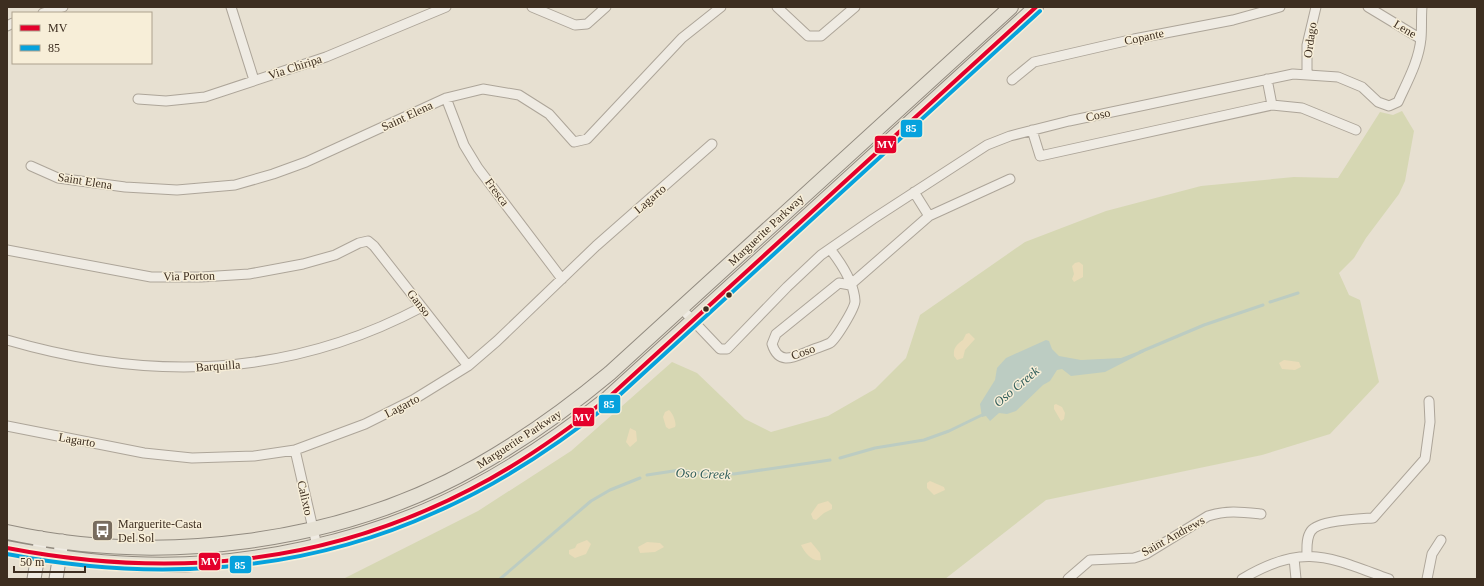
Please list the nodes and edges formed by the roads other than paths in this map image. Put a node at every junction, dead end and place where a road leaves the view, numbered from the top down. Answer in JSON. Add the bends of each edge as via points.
{"nodes":[{"id":1,"x":63,"y":7,"type":"edge"},
{"id":2,"x":232,"y":7,"type":"edge"},
{"id":3,"x":446,"y":7,"type":"edge"},
{"id":4,"x":532,"y":7,"type":"edge"},
{"id":5,"x":606,"y":7,"type":"edge"},
{"id":6,"x":721,"y":7,"type":"edge"},
{"id":7,"x":777,"y":7,"type":"edge"},
{"id":8,"x":855,"y":7,"type":"edge"},
{"id":9,"x":1011,"y":7,"type":"edge"},
{"id":10,"x":1036,"y":7,"type":"edge"},
{"id":11,"x":1280,"y":7,"type":"edge"},
{"id":12,"x":1314,"y":7,"type":"edge"},
{"id":13,"x":1368,"y":7,"type":"edge"},
{"id":14,"x":1422,"y":7,"type":"edge"},
{"id":15,"x":46,"y":12,"type":"edge"},
{"id":16,"x":1421,"y":38,"type":"junction"},
{"id":17,"x":1307,"y":74,"type":"junction"},
{"id":18,"x":1267,"y":79,"type":"junction"},
{"id":19,"x":254,"y":80,"type":"junction"},
{"id":20,"x":1012,"y":80,"type":"dead end"},
{"id":21,"x":446,"y":98,"type":"junction"},
{"id":22,"x":138,"y":99,"type":"dead end"},
{"id":23,"x":1272,"y":104,"type":"junction"},
{"id":24,"x":1032,"y":130,"type":"junction"},
{"id":25,"x":1356,"y":130,"type":"dead end"},
{"id":26,"x":712,"y":144,"type":"dead end"},
{"id":27,"x":31,"y":166,"type":"dead end"},
{"id":28,"x":1010,"y":179,"type":"dead end"},
{"id":29,"x":914,"y":192,"type":"junction"},
{"id":30,"x":929,"y":216,"type":"junction"},
{"id":31,"x":368,"y":241,"type":"joint"},
{"id":32,"x":830,"y":249,"type":"junction"},
{"id":33,"x":7,"y":250,"type":"edge"},
{"id":34,"x":562,"y":279,"type":"junction"},
{"id":35,"x":850,"y":285,"type":"junction"},
{"id":36,"x":422,"y":307,"type":"junction"},
{"id":37,"x":681,"y":308,"type":"junction"},
{"id":38,"x":693,"y":321,"type":"junction"},
{"id":39,"x":7,"y":340,"type":"edge"},
{"id":40,"x":468,"y":366,"type":"junction"},
{"id":41,"x":1429,"y":401,"type":"dead end"},
{"id":42,"x":7,"y":426,"type":"edge"},
{"id":43,"x":295,"y":450,"type":"junction"},
{"id":44,"x":1261,"y":514,"type":"dead end"},
{"id":45,"x":312,"y":528,"type":"junction"},
{"id":46,"x":7,"y":532,"type":"edge"},
{"id":47,"x":41,"y":538,"type":"junction"},
{"id":48,"x":1442,"y":540,"type":"dead end"},
{"id":49,"x":62,"y":541,"type":"junction"},
{"id":50,"x":317,"y":546,"type":"junction"},
{"id":51,"x":7,"y":548,"type":"edge"},
{"id":52,"x":38,"y":554,"type":"junction"},
{"id":53,"x":1307,"y":556,"type":"junction"},
{"id":54,"x":60,"y":558,"type":"junction"},
{"id":55,"x":1294,"y":558,"type":"junction"},
{"id":56,"x":1371,"y":576,"type":"edge"},
{"id":57,"x":34,"y":579,"type":"edge"},
{"id":58,"x":56,"y":579,"type":"edge"},
{"id":59,"x":1068,"y":579,"type":"edge"},
{"id":60,"x":1242,"y":579,"type":"edge"},
{"id":61,"x":1296,"y":579,"type":"edge"},
{"id":62,"x":1390,"y":579,"type":"edge"},
{"id":63,"x":1427,"y":579,"type":"edge"}],
"edges":[{"from":1,"to":15,"type":"street"},
{"from":2,"to":19,"type":"street"},
{"from":3,"to":19,"type":"street","name":"Via Chiripa","via":[[326,57]]},
{"from":4,"to":5,"type":"street","via":[[575,24],[587,24]]},
{"from":6,"to":21,"type":"street","name":"Saint Elena","via":[[682,38],[587,139],[574,142],[549,114],[519,95],[483,89]]},
{"from":7,"to":8,"type":"street","via":[[808,36],[821,36]]},
{"from":9,"to":37,"type":"main road","name":"Marguerite Parkway"},
{"from":10,"to":38,"type":"main road","name":"Marguerite Parkway"},
{"from":11,"to":20,"type":"street","name":"Copante","via":[[1233,20],[1034,62]]},
{"from":12,"to":17,"type":"street","name":"Ordago","via":[[1307,45]]},
{"from":13,"to":16,"type":"street","name":"Lene"},
{"from":14,"to":16,"type":"street"},
{"from":16,"to":17,"type":"street","name":"Coso","via":[[1414,67],[1398,102],[1389,106],[1378,102],[1362,87],[1338,77]]},
{"from":17,"to":18,"type":"street","name":"Coso"},
{"from":18,"to":23,"type":"street"},
{"from":18,"to":24,"type":"street","name":"Coso"},
{"from":19,"to":22,"type":"street","name":"Via Chiripa","via":[[205,97],[166,101]]},
{"from":21,"to":27,"type":"street","name":"Saint Elena","via":[[306,162],[235,185],[178,190],[125,187],[58,178]]},
{"from":21,"to":34,"type":"street","name":"Fresca","via":[[464,145],[478,168]]},
{"from":23,"to":24,"type":"street","via":[[1040,156]]},
{"from":23,"to":25,"type":"street","via":[[1302,108]]},
{"from":24,"to":29,"type":"street","name":"Coso","via":[[987,145]]},
{"from":26,"to":34,"type":"street","name":"Lagarto"},
{"from":28,"to":30,"type":"street","name":"Coso"},
{"from":29,"to":30,"type":"street"},
{"from":29,"to":32,"type":"street","name":"Coso"},
{"from":30,"to":35,"type":"street","name":"Coso"},
{"from":31,"to":33,"type":"street","name":"Via Porton","via":[[303,264],[249,274],[201,277],[151,277]]},
{"from":31,"to":36,"type":"street","name":"Ganso"},
{"from":32,"to":35,"type":"street","name":"Coso","via":[[844,268]]},
{"from":32,"to":38,"type":"street","name":"Coso","via":[[786,287],[727,349],[720,349]]},
{"from":34,"to":40,"type":"street","name":"Lagarto"},
{"from":35,"to":35,"type":"street","name":"Coso","via":[[855,302],[854,308],[831,342],[793,357],[779,356],[774,351],[772,344],[776,334],[839,283]]},
{"from":36,"to":39,"type":"street","name":"Barquilla","via":[[388,325],[335,344],[283,358],[230,366],[174,368],[136,365]]},
{"from":36,"to":40,"type":"street","name":"Ganso"},
{"from":37,"to":38,"type":"street","name":"Coso"},
{"from":37,"to":45,"type":"main road","name":"Marguerite Parkway","via":[[566,409],[533,433],[476,467],[432,489],[386,507]]},
{"from":38,"to":50,"type":"main road","name":"Marguerite Parkway","via":[[608,398],[567,430],[519,462],[470,490],[421,512],[380,528]]},
{"from":40,"to":43,"type":"street","name":"Lagarto","via":[[413,400],[365,424]]},
{"from":41,"to":53,"type":"street","via":[[1430,422],[1425,459],[1373,518],[1330,522],[1314,528],[1308,536]]},
{"from":42,"to":43,"type":"street","name":"Lagarto","via":[[168,456],[227,458]]},
{"from":43,"to":45,"type":"street","name":"Calixto"},
{"from":44,"to":59,"type":"street","name":"Saint Andrews","via":[[1233,511],[1208,516],[1146,554],[1134,558],[1090,560]]},
{"from":45,"to":49,"type":"main road","name":"Marguerite Parkway","via":[[264,540],[193,547],[135,548]]},
{"from":45,"to":50,"type":"street","name":"Calixto"},
{"from":46,"to":47,"type":"main road","name":"Marguerite Parkway"},
{"from":47,"to":49,"type":"main road","name":"Marguerite Parkway"},
{"from":47,"to":52,"type":"street"},
{"from":48,"to":63,"type":"street","via":[[1432,554]]},
{"from":49,"to":54,"type":"street"},
{"from":50,"to":54,"type":"main road","name":"Marguerite Parkway","via":[[225,562],[186,564],[133,565]]},
{"from":51,"to":52,"type":"main road","name":"Marguerite Parkway"},
{"from":52,"to":54,"type":"main road","name":"Marguerite Parkway"},
{"from":52,"to":57,"type":"street"},
{"from":53,"to":55,"type":"street"},
{"from":53,"to":56,"type":"street","via":[[1336,559]]},
{"from":54,"to":58,"type":"street"},
{"from":55,"to":60,"type":"street","via":[[1276,562]]},
{"from":55,"to":61,"type":"street"},
{"from":56,"to":62,"type":"street"}]}
